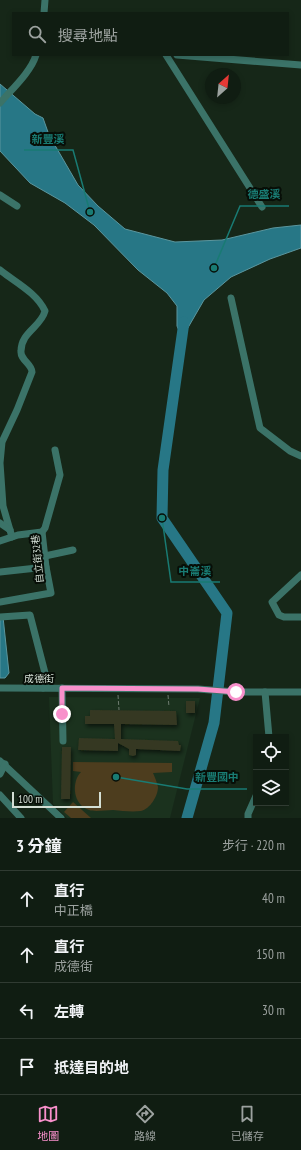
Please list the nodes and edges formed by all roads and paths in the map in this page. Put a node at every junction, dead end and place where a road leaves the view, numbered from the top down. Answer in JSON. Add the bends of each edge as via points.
{"nodes":[{"id":1,"x":45,"y":0,"type":"edge"},
{"id":2,"x":44,"y":12,"type":"edge"},
{"id":3,"x":36,"y":56,"type":"edge"},
{"id":4,"x":167,"y":56,"type":"edge"},
{"id":5,"x":189,"y":56,"type":"edge"},
{"id":6,"x":301,"y":65,"type":"edge"},
{"id":7,"x":0,"y":103,"type":"edge"},
{"id":8,"x":0,"y":195,"type":"edge"},
{"id":9,"x":17,"y":206,"type":"dead end"},
{"id":10,"x":262,"y":207,"type":"dead end"},
{"id":11,"x":0,"y":270,"type":"edge"},
{"id":12,"x":230,"y":298,"type":"dead end"},
{"id":13,"x":55,"y":450,"type":"dead end"},
{"id":14,"x":301,"y":456,"type":"edge"},
{"id":15,"x":0,"y":463,"type":"edge"},
{"id":16,"x":1,"y":505,"type":"edge"},
{"id":17,"x":0,"y":523,"type":"edge"},
{"id":18,"x":10,"y":530,"type":"junction"},
{"id":19,"x":42,"y":532,"type":"junction"},
{"id":20,"x":12,"y":537,"type":"junction"},
{"id":21,"x":1,"y":543,"type":"edge"},
{"id":22,"x":73,"y":550,"type":"dead end"},
{"id":23,"x":45,"y":556,"type":"junction"},
{"id":24,"x":46,"y":566,"type":"junction"},
{"id":25,"x":0,"y":572,"type":"edge"},
{"id":26,"x":301,"y":575,"type":"edge"},
{"id":27,"x":0,"y":602,"type":"edge"},
{"id":28,"x":0,"y":617,"type":"edge"},
{"id":29,"x":301,"y":617,"type":"edge"},
{"id":30,"x":0,"y":688,"type":"edge"},
{"id":31,"x":43,"y":688,"type":"junction"},
{"id":32,"x":62,"y":688,"type":"junction"},
{"id":33,"x":118,"y":688,"type":"junction"},
{"id":34,"x":168,"y":689,"type":"junction"},
{"id":35,"x":265,"y":692,"type":"junction"},
{"id":36,"x":301,"y":692,"type":"edge"},
{"id":37,"x":169,"y":707,"type":"dead end"},
{"id":38,"x":119,"y":710,"type":"dead end"},
{"id":39,"x":269,"y":734,"type":"edge"},
{"id":40,"x":63,"y":741,"type":"dead end"},
{"id":41,"x":2,"y":762,"type":"edge"},
{"id":42,"x":0,"y":774,"type":"edge"},
{"id":43,"x":0,"y":795,"type":"edge"},
{"id":44,"x":253,"y":803,"type":"edge"},
{"id":45,"x":22,"y":818,"type":"edge"},
{"id":46,"x":61,"y":818,"type":"edge"},
{"id":47,"x":248,"y":818,"type":"edge"}],
"edges":[{"from":1,"to":2,"type":"street"},
{"from":3,"to":7,"type":"street","via":[[27,71]]},
{"from":4,"to":10,"type":"street"},
{"from":5,"to":6,"type":"street"},
{"from":8,"to":9,"type":"street"},
{"from":11,"to":15,"type":"street","via":[[35,296],[45,311],[42,320],[22,342],[21,356],[32,368],[32,372],[2,442]]},
{"from":12,"to":14,"type":"street","via":[[260,428],[290,451]]},
{"from":13,"to":19,"type":"street","name":"自立街32巷","via":[[60,475]]},
{"from":15,"to":16,"type":"street"},
{"from":16,"to":18,"type":"street"},
{"from":17,"to":18,"type":"street"},
{"from":18,"to":20,"type":"street"},
{"from":19,"to":20,"type":"street"},
{"from":19,"to":23,"type":"street","name":"自立街32巷"},
{"from":20,"to":21,"type":"street"},
{"from":22,"to":23,"type":"street"},
{"from":23,"to":24,"type":"street","name":"自立街32巷"},
{"from":24,"to":25,"type":"street"},
{"from":24,"to":27,"type":"street","name":"自立街32巷","via":[[52,593]]},
{"from":26,"to":29,"type":"street","via":[[272,602],[279,615]]},
{"from":28,"to":31,"type":"street","via":[[30,614],[45,673]]},
{"from":30,"to":31,"type":"street","name":"成德街"},
{"from":31,"to":32,"type":"street","name":"成德街"},
{"from":32,"to":33,"type":"street","name":"成德街"},
{"from":32,"to":40,"type":"street"},
{"from":33,"to":34,"type":"street","name":"成德街"},
{"from":33,"to":38,"type":"path"},
{"from":34,"to":35,"type":"street","name":"成德街"},
{"from":34,"to":37,"type":"path"},
{"from":35,"to":36,"type":"street"},
{"from":35,"to":39,"type":"street"},
{"from":41,"to":42,"type":"street"},
{"from":41,"to":46,"type":"street"},
{"from":43,"to":45,"type":"street"},
{"from":44,"to":47,"type":"street"}]}
